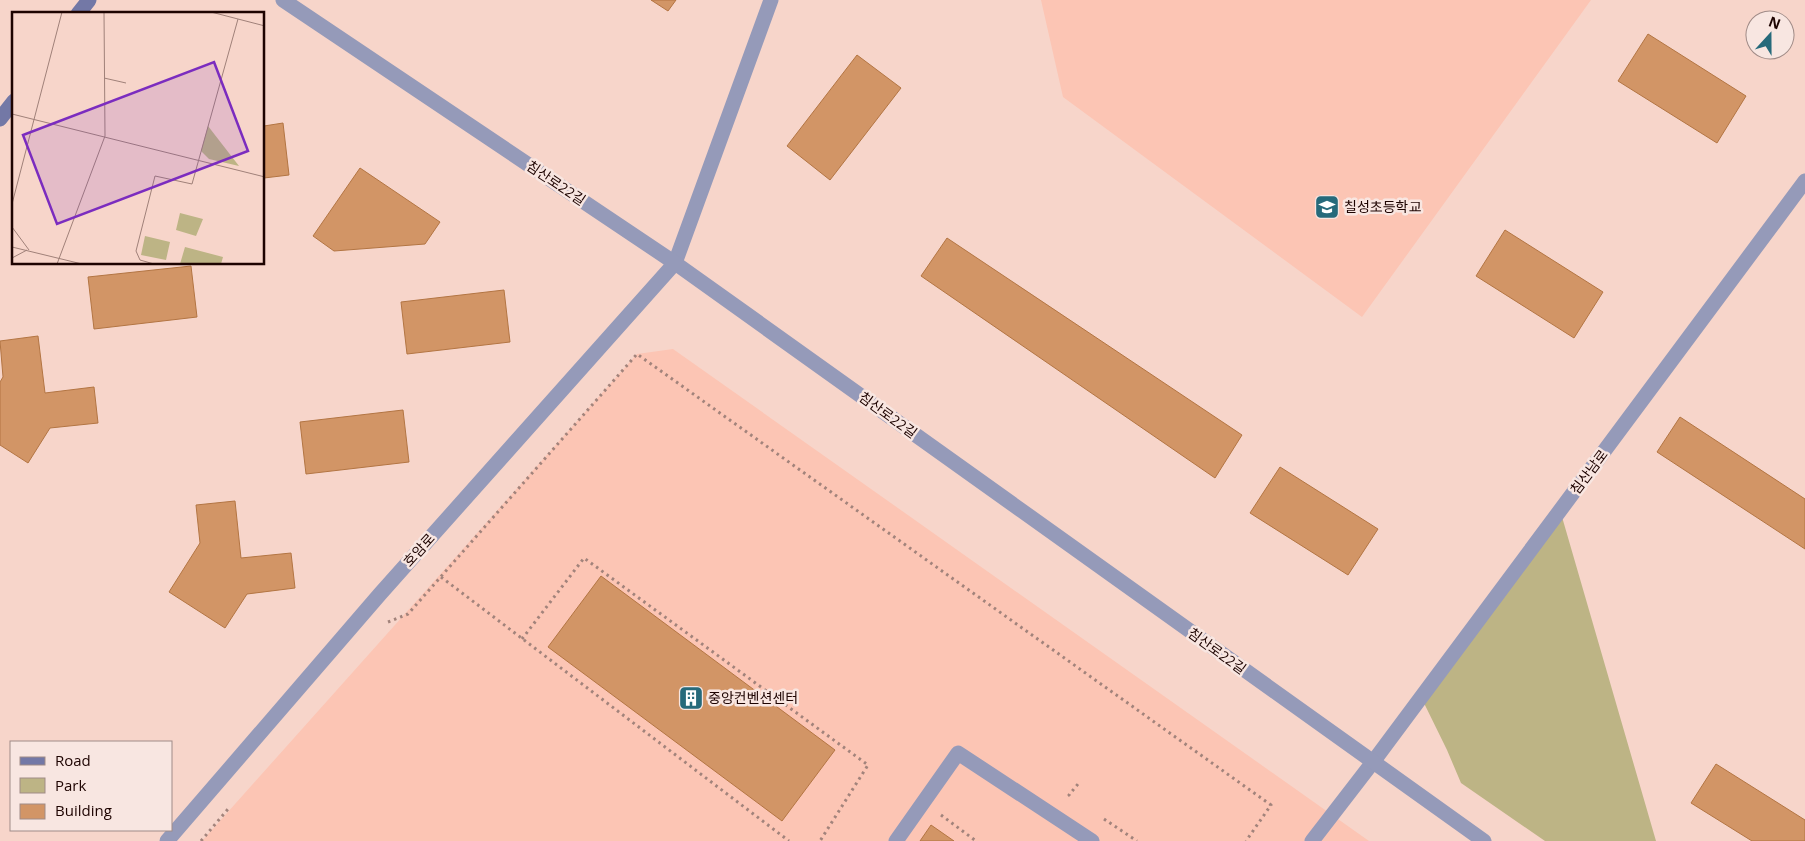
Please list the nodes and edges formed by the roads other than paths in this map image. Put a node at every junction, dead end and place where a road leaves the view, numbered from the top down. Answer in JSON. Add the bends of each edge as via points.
{"nodes":[{"id":1,"x":89,"y":0,"type":"edge"},
{"id":2,"x":283,"y":0,"type":"edge"},
{"id":3,"x":771,"y":0,"type":"edge"},
{"id":4,"x":80,"y":12,"type":"edge"},
{"id":5,"x":12,"y":104,"type":"edge"},
{"id":6,"x":0,"y":119,"type":"edge"},
{"id":7,"x":1805,"y":181,"type":"edge"},
{"id":8,"x":675,"y":263,"type":"junction"},
{"id":9,"x":1373,"y":762,"type":"junction"},
{"id":10,"x":166,"y":841,"type":"edge"},
{"id":11,"x":896,"y":841,"type":"edge"},
{"id":12,"x":1092,"y":841,"type":"edge"},
{"id":13,"x":1312,"y":841,"type":"edge"},
{"id":14,"x":1484,"y":841,"type":"edge"}],
"edges":[{"from":1,"to":4,"type":"main road"},
{"from":2,"to":8,"type":"street","name":"침산로22길"},
{"from":3,"to":8,"type":"street"},
{"from":5,"to":6,"type":"main road"},
{"from":7,"to":9,"type":"street","name":"침산남로"},
{"from":8,"to":9,"type":"street","name":"침산로22길"},
{"from":8,"to":10,"type":"street","name":"호암로","via":[[380,594]]},
{"from":9,"to":13,"type":"street","name":"침산남로"},
{"from":9,"to":14,"type":"street","name":"침산로22길"},
{"from":11,"to":12,"type":"street","via":[[958,753]]}]}
